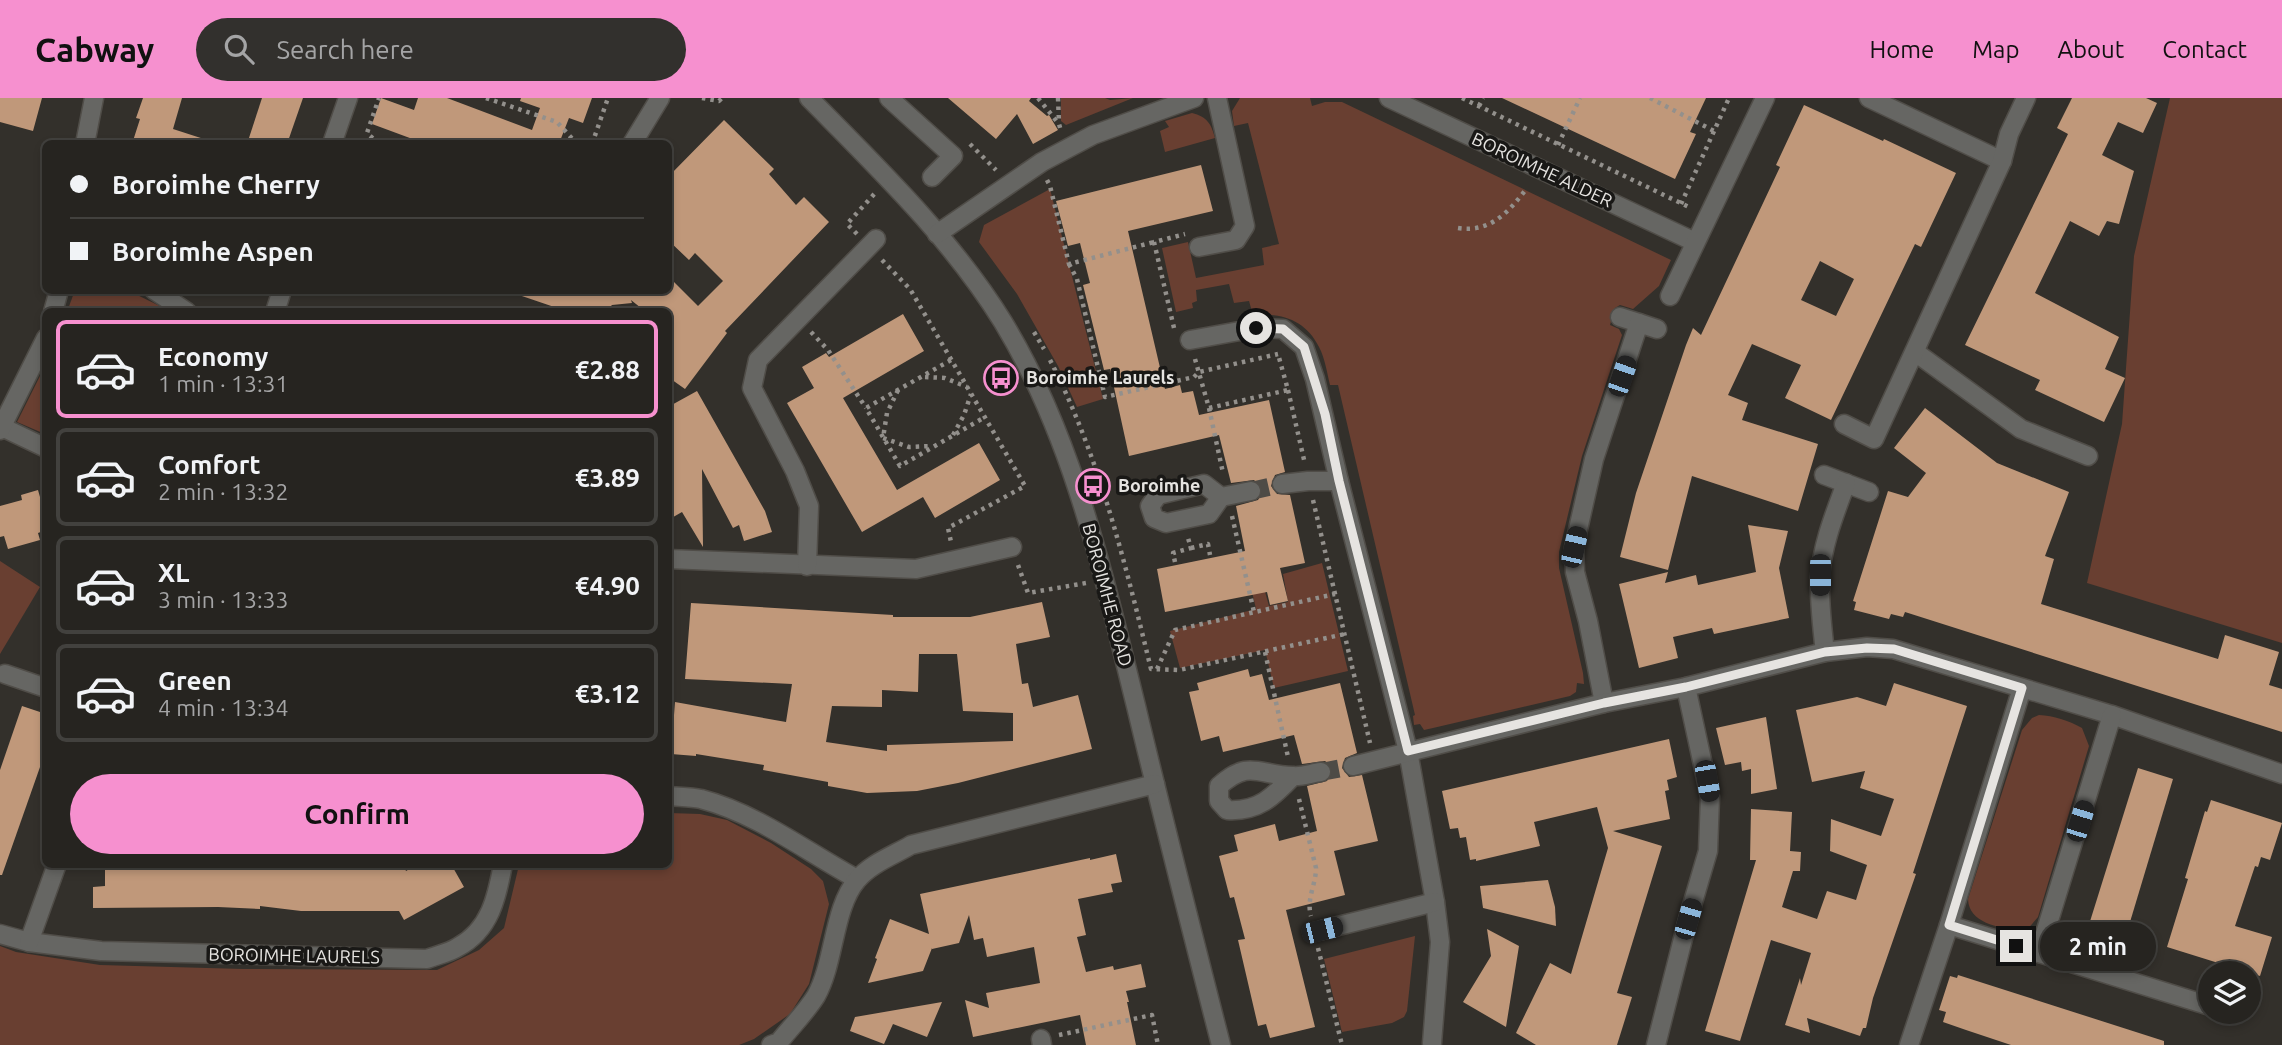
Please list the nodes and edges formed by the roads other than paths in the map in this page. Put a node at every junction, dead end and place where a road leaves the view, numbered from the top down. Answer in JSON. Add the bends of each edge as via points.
{"nodes":[{"id":1,"x":94,"y":98,"type":"edge"},
{"id":2,"x":348,"y":98,"type":"edge"},
{"id":3,"x":660,"y":98,"type":"edge"},
{"id":4,"x":809,"y":98,"type":"edge"},
{"id":5,"x":889,"y":98,"type":"edge"},
{"id":6,"x":1194,"y":98,"type":"edge"},
{"id":7,"x":1217,"y":98,"type":"edge"},
{"id":8,"x":1389,"y":98,"type":"edge"},
{"id":9,"x":1765,"y":98,"type":"edge"},
{"id":10,"x":1869,"y":98,"type":"edge"},
{"id":11,"x":2026,"y":98,"type":"edge"},
{"id":12,"x":86,"y":140,"type":"edge"},
{"id":13,"x":334,"y":140,"type":"edge"},
{"id":14,"x":634,"y":140,"type":"edge"},
{"id":15,"x":2002,"y":161,"type":"junction"},
{"id":16,"x":932,"y":177,"type":"dead end"},
{"id":17,"x":937,"y":234,"type":"junction"},
{"id":18,"x":1695,"y":242,"type":"junction"},
{"id":19,"x":872,"y":243,"type":"road end"},
{"id":20,"x":1199,"y":247,"type":"road end"},
{"id":21,"x":160,"y":294,"type":"edge"},
{"id":22,"x":1670,"y":296,"type":"dead end"},
{"id":23,"x":181,"y":308,"type":"edge"},
{"id":24,"x":1620,"y":317,"type":"dead end"},
{"id":25,"x":1639,"y":323,"type":"junction"},
{"id":26,"x":1657,"y":329,"type":"dead end"},
{"id":27,"x":1190,"y":340,"type":"road end"},
{"id":28,"x":42,"y":346,"type":"edge"},
{"id":29,"x":1915,"y":352,"type":"junction"},
{"id":30,"x":1844,"y":424,"type":"dead end"},
{"id":31,"x":1,"y":429,"type":"edge"},
{"id":32,"x":42,"y":446,"type":"edge"},
{"id":33,"x":2088,"y":456,"type":"dead end"},
{"id":34,"x":1824,"y":475,"type":"dead end"},
{"id":35,"x":1339,"y":481,"type":"junction"},
{"id":36,"x":1846,"y":483,"type":"junction"},
{"id":37,"x":1282,"y":484,"type":"tunnel mouth"},
{"id":38,"x":1251,"y":491,"type":"tunnel mouth"},
{"id":39,"x":1869,"y":492,"type":"dead end"},
{"id":40,"x":1221,"y":496,"type":"dead end"},
{"id":41,"x":1012,"y":547,"type":"road end"},
{"id":42,"x":672,"y":559,"type":"edge"},
{"id":43,"x":807,"y":566,"type":"junction"},
{"id":44,"x":1825,"y":652,"type":"junction"},
{"id":45,"x":5,"y":674,"type":"dead end"},
{"id":46,"x":42,"y":687,"type":"edge"},
{"id":47,"x":1686,"y":687,"type":"junction"},
{"id":48,"x":2022,"y":688,"type":"junction"},
{"id":49,"x":1604,"y":703,"type":"junction"},
{"id":50,"x":2112,"y":715,"type":"junction"},
{"id":51,"x":1408,"y":751,"type":"junction"},
{"id":52,"x":1353,"y":766,"type":"tunnel mouth"},
{"id":53,"x":1321,"y":772,"type":"tunnel mouth"},
{"id":54,"x":1292,"y":773,"type":"road end"},
{"id":55,"x":2282,"y":774,"type":"edge"},
{"id":56,"x":1155,"y":784,"type":"junction"},
{"id":57,"x":672,"y":796,"type":"edge"},
{"id":58,"x":56,"y":868,"type":"edge"},
{"id":59,"x":502,"y":868,"type":"edge"},
{"id":60,"x":857,"y":879,"type":"junction"},
{"id":61,"x":1436,"y":902,"type":"junction"},
{"id":62,"x":1949,"y":925,"type":"junction"},
{"id":63,"x":1322,"y":930,"type":"dead end"},
{"id":64,"x":0,"y":934,"type":"edge"},
{"id":65,"x":29,"y":942,"type":"junction"},
{"id":66,"x":2039,"y":953,"type":"junction"},
{"id":67,"x":2198,"y":1002,"type":"edge"},
{"id":68,"x":777,"y":1044,"type":"edge"},
{"id":69,"x":1430,"y":1044,"type":"edge"},
{"id":70,"x":1220,"y":1045,"type":"edge"},
{"id":71,"x":1656,"y":1045,"type":"edge"},
{"id":72,"x":1909,"y":1045,"type":"edge"}],
"edges":[{"from":1,"to":12,"type":"street"},
{"from":2,"to":13,"type":"street"},
{"from":3,"to":14,"type":"street"},
{"from":4,"to":17,"type":"street","name":"BOROIMHE ROAD"},
{"from":5,"to":16,"type":"street","via":[[953,156]]},
{"from":6,"to":17,"type":"street","via":[[1093,135],[1037,165]]},
{"from":7,"to":20,"type":"street","via":[[1245,226],[1236,240]]},
{"from":8,"to":18,"type":"street","name":"BOROIMHE ALDER"},
{"from":9,"to":18,"type":"street"},
{"from":10,"to":15,"type":"street"},
{"from":11,"to":15,"type":"street"},
{"from":15,"to":29,"type":"street"},
{"from":17,"to":56,"type":"street","name":"BOROIMHE ROAD","via":[[1003,322],[1043,396],[1068,460],[1104,580]]},
{"from":18,"to":22,"type":"street"},
{"from":19,"to":43,"type":"street","via":[[758,360],[752,388],[809,506]]},
{"from":21,"to":23,"type":"street"},
{"from":24,"to":25,"type":"street"},
{"from":25,"to":26,"type":"street"},
{"from":25,"to":49,"type":"street","via":[[1594,459],[1574,547],[1575,572]]},
{"from":27,"to":35,"type":"street","via":[[1256,328],[1283,329],[1304,347],[1322,402]]},
{"from":28,"to":31,"type":"street"},
{"from":29,"to":30,"type":"street","via":[[1874,439]]},
{"from":29,"to":33,"type":"street","via":[[2021,429]]},
{"from":31,"to":32,"type":"street"},
{"from":34,"to":36,"type":"street"},
{"from":35,"to":37,"type":"street"},
{"from":35,"to":51,"type":"street"},
{"from":36,"to":39,"type":"street"},
{"from":36,"to":44,"type":"street","via":[[1820,575]]},
{"from":38,"to":40,"type":"street"},
{"from":41,"to":43,"type":"street","via":[[916,569]]},
{"from":42,"to":43,"type":"street"},
{"from":44,"to":47,"type":"street"},
{"from":44,"to":48,"type":"street","via":[[1894,649]]},
{"from":45,"to":46,"type":"street"},
{"from":47,"to":49,"type":"street"},
{"from":47,"to":71,"type":"street","via":[[1710,797],[1707,851]]},
{"from":48,"to":50,"type":"street"},
{"from":48,"to":62,"type":"street"},
{"from":49,"to":51,"type":"street"},
{"from":50,"to":55,"type":"street"},
{"from":50,"to":66,"type":"street"},
{"from":51,"to":52,"type":"street"},
{"from":51,"to":61,"type":"street"},
{"from":53,"to":54,"type":"street"},
{"from":56,"to":60,"type":"street","via":[[911,845]]},
{"from":56,"to":70,"type":"street","name":"BOROIMHE ROAD"},
{"from":57,"to":60,"type":"street","via":[[700,799],[737,812]]},
{"from":58,"to":65,"type":"street"},
{"from":59,"to":65,"type":"street","name":"BOROIMHE LAURELS","via":[[494,906],[479,932],[458,948],[427,959],[102,951]]},
{"from":60,"to":68,"type":"street","via":[[844,902],[817,995]]},
{"from":61,"to":63,"type":"street"},
{"from":61,"to":69,"type":"street","via":[[1440,942]]},
{"from":62,"to":66,"type":"street"},
{"from":62,"to":72,"type":"street"},
{"from":64,"to":65,"type":"street","name":"BOROIMHE LAURELS"},
{"from":66,"to":67,"type":"street"}]}
